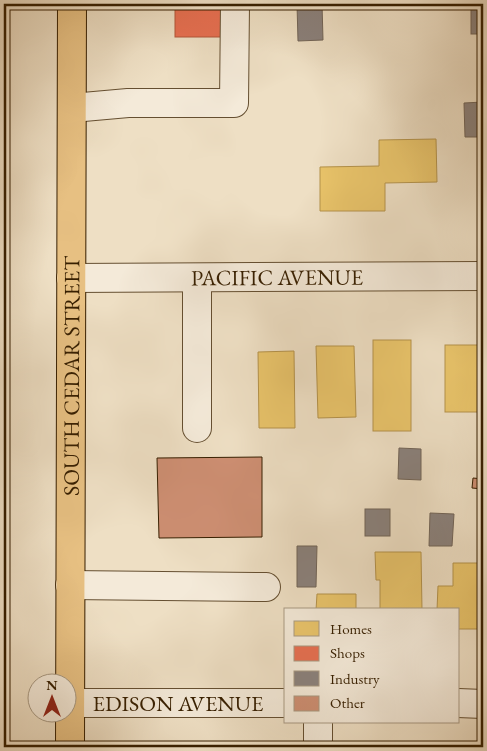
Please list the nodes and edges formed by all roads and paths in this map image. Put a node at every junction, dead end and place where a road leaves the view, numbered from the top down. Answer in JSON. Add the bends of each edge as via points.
{"nodes":[{"id":1,"x":72,"y":4,"type":"edge"},
{"id":2,"x":235,"y":4,"type":"edge"},
{"id":3,"x":72,"y":108,"type":"junction"},
{"id":4,"x":483,"y":276,"type":"edge"},
{"id":5,"x":71,"y":278,"type":"junction"},
{"id":6,"x":197,"y":278,"type":"junction"},
{"id":7,"x":197,"y":428,"type":"dead end"},
{"id":8,"x":70,"y":585,"type":"junction"},
{"id":9,"x":266,"y":587,"type":"dead end"},
{"id":10,"x":70,"y":674,"type":"edge"},
{"id":11,"x":78,"y":703,"type":"edge"},
{"id":12,"x":284,"y":703,"type":"edge"},
{"id":13,"x":460,"y":703,"type":"edge"},
{"id":14,"x":483,"y":704,"type":"edge"},
{"id":15,"x":70,"y":724,"type":"edge"},
{"id":16,"x":318,"y":724,"type":"edge"},
{"id":17,"x":70,"y":747,"type":"edge"},
{"id":18,"x":318,"y":747,"type":"edge"}],
"edges":[{"from":1,"to":3,"type":"main road","name":"SOUTH CEDAR STREET"},
{"from":2,"to":3,"type":"street","via":[[234,103],[128,103]]},
{"from":3,"to":5,"type":"main road","name":"SOUTH CEDAR STREET"},
{"from":4,"to":6,"type":"street","name":"PACIFIC AVENUE"},
{"from":5,"to":6,"type":"street","name":"PACIFIC AVENUE"},
{"from":5,"to":8,"type":"main road","name":"SOUTH CEDAR STREET"},
{"from":6,"to":7,"type":"street"},
{"from":8,"to":9,"type":"street"},
{"from":8,"to":10,"type":"main road","name":"SOUTH CEDAR STREET"},
{"from":11,"to":12,"type":"street","name":"EDISON AVENUE"},
{"from":13,"to":14,"type":"street"},
{"from":15,"to":17,"type":"main road","name":"SOUTH CEDAR STREET"},
{"from":16,"to":18,"type":"street"}]}
